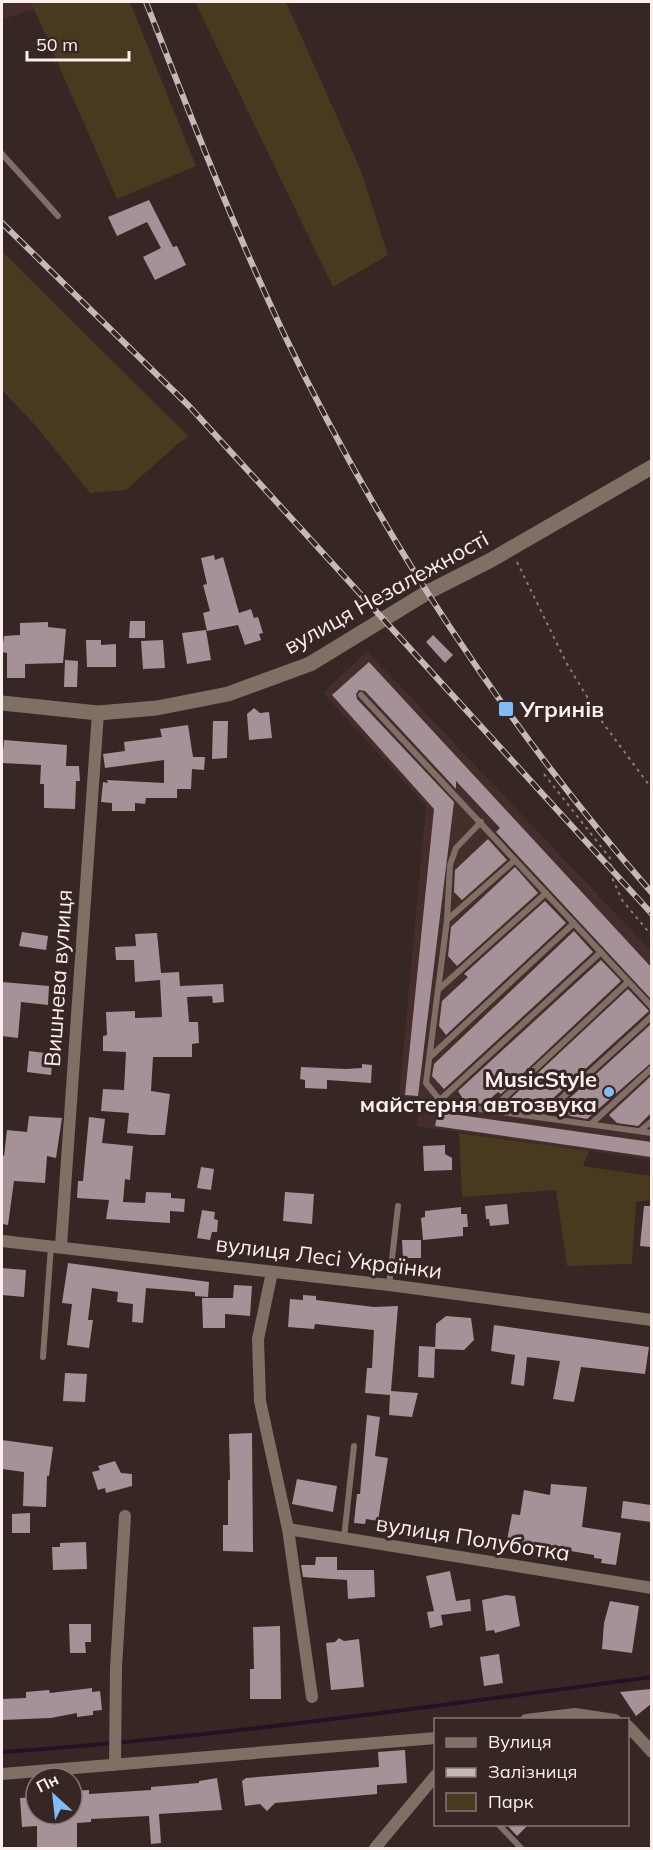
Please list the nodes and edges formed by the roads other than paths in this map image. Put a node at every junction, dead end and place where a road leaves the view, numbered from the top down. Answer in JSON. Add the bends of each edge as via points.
{"nodes":[{"id":1,"x":2,"y":154,"type":"edge"},
{"id":2,"x":58,"y":216,"type":"dead end"},
{"id":3,"x":651,"y":467,"type":"edge"},
{"id":4,"x":361,"y":695,"type":"dead end"},
{"id":5,"x":2,"y":703,"type":"edge"},
{"id":6,"x":98,"y":713,"type":"junction"},
{"id":7,"x":481,"y":822,"type":"junction"},
{"id":8,"x":515,"y":860,"type":"junction"},
{"id":9,"x":546,"y":893,"type":"junction"},
{"id":10,"x":447,"y":920,"type":"junction"},
{"id":11,"x":574,"y":923,"type":"junction"},
{"id":12,"x":601,"y":952,"type":"junction"},
{"id":13,"x":628,"y":982,"type":"junction"},
{"id":14,"x":438,"y":991,"type":"junction"},
{"id":15,"x":651,"y":1007,"type":"edge"},
{"id":16,"x":651,"y":1016,"type":"edge"},
{"id":17,"x":429,"y":1057,"type":"junction"},
{"id":18,"x":651,"y":1068,"type":"edge"},
{"id":19,"x":440,"y":1100,"type":"junction"},
{"id":20,"x":490,"y":1111,"type":"junction"},
{"id":21,"x":541,"y":1117,"type":"junction"},
{"id":22,"x":651,"y":1121,"type":"edge"},
{"id":23,"x":591,"y":1124,"type":"junction"},
{"id":24,"x":640,"y":1131,"type":"junction"},
{"id":25,"x":651,"y":1133,"type":"edge"},
{"id":26,"x":398,"y":1206,"type":"dead end"},
{"id":27,"x":2,"y":1241,"type":"edge"},
{"id":28,"x":56,"y":1246,"type":"junction"},
{"id":29,"x":272,"y":1272,"type":"junction"},
{"id":30,"x":389,"y":1285,"type":"junction"},
{"id":31,"x":651,"y":1320,"type":"edge"},
{"id":32,"x":43,"y":1357,"type":"dead end"},
{"id":33,"x":354,"y":1446,"type":"dead end"},
{"id":34,"x":125,"y":1516,"type":"dead end"},
{"id":35,"x":288,"y":1529,"type":"junction"},
{"id":36,"x":344,"y":1538,"type":"junction"},
{"id":37,"x":651,"y":1588,"type":"edge"},
{"id":38,"x":312,"y":1697,"type":"dead end"},
{"id":39,"x":536,"y":1718,"type":"edge"},
{"id":40,"x":607,"y":1718,"type":"edge"},
{"id":41,"x":629,"y":1728,"type":"edge"},
{"id":42,"x":434,"y":1738,"type":"edge"},
{"id":43,"x":651,"y":1752,"type":"edge"},
{"id":44,"x":114,"y":1765,"type":"junction"},
{"id":45,"x":2,"y":1774,"type":"edge"},
{"id":46,"x":434,"y":1776,"type":"edge"},
{"id":47,"x":500,"y":1826,"type":"edge"},
{"id":48,"x":375,"y":1848,"type":"edge"},
{"id":49,"x":521,"y":1848,"type":"edge"}],
"edges":[{"from":1,"to":2,"type":"lane"},
{"from":3,"to":6,"type":"street","name":"вулиця Незалежності","via":[[428,592],[310,664],[228,694],[157,708]]},
{"from":4,"to":7,"type":"lane"},
{"from":5,"to":6,"type":"street","name":"вулиця Незалежності"},
{"from":6,"to":28,"type":"street","name":"Вишнева вулиця"},
{"from":7,"to":8,"type":"lane"},
{"from":7,"to":10,"type":"lane","via":[[456,848],[450,865]]},
{"from":8,"to":9,"type":"lane"},
{"from":8,"to":10,"type":"lane"},
{"from":9,"to":11,"type":"lane"},
{"from":9,"to":14,"type":"lane"},
{"from":10,"to":14,"type":"lane"},
{"from":11,"to":12,"type":"lane"},
{"from":11,"to":17,"type":"lane"},
{"from":12,"to":13,"type":"lane"},
{"from":12,"to":19,"type":"lane"},
{"from":13,"to":15,"type":"lane"},
{"from":13,"to":20,"type":"lane"},
{"from":14,"to":17,"type":"lane"},
{"from":16,"to":21,"type":"lane"},
{"from":17,"to":19,"type":"lane","via":[[426,1083]]},
{"from":18,"to":23,"type":"lane"},
{"from":19,"to":20,"type":"lane","via":[[443,1104]]},
{"from":20,"to":21,"type":"lane"},
{"from":21,"to":23,"type":"lane"},
{"from":22,"to":24,"type":"lane"},
{"from":23,"to":24,"type":"lane"},
{"from":24,"to":25,"type":"lane"},
{"from":26,"to":30,"type":"lane"},
{"from":27,"to":28,"type":"street","name":"вулиця Лесі Українки"},
{"from":28,"to":29,"type":"street","name":"вулиця Лесі Українки"},
{"from":28,"to":32,"type":"lane"},
{"from":29,"to":30,"type":"street","name":"вулиця Лесі Українки"},
{"from":29,"to":35,"type":"street","via":[[258,1339],[260,1401]]},
{"from":30,"to":31,"type":"street","name":"вулиця Лесі Українки"},
{"from":33,"to":36,"type":"lane"},
{"from":34,"to":44,"type":"street"},
{"from":35,"to":36,"type":"street","name":"вулиця Полуботка"},
{"from":35,"to":38,"type":"street"},
{"from":36,"to":37,"type":"street","name":"вулиця Полуботка"},
{"from":39,"to":40,"type":"street","via":[[575,1714]]},
{"from":41,"to":43,"type":"street"},
{"from":42,"to":44,"type":"street"},
{"from":44,"to":45,"type":"street"},
{"from":46,"to":48,"type":"street"},
{"from":47,"to":49,"type":"lane"}]}
